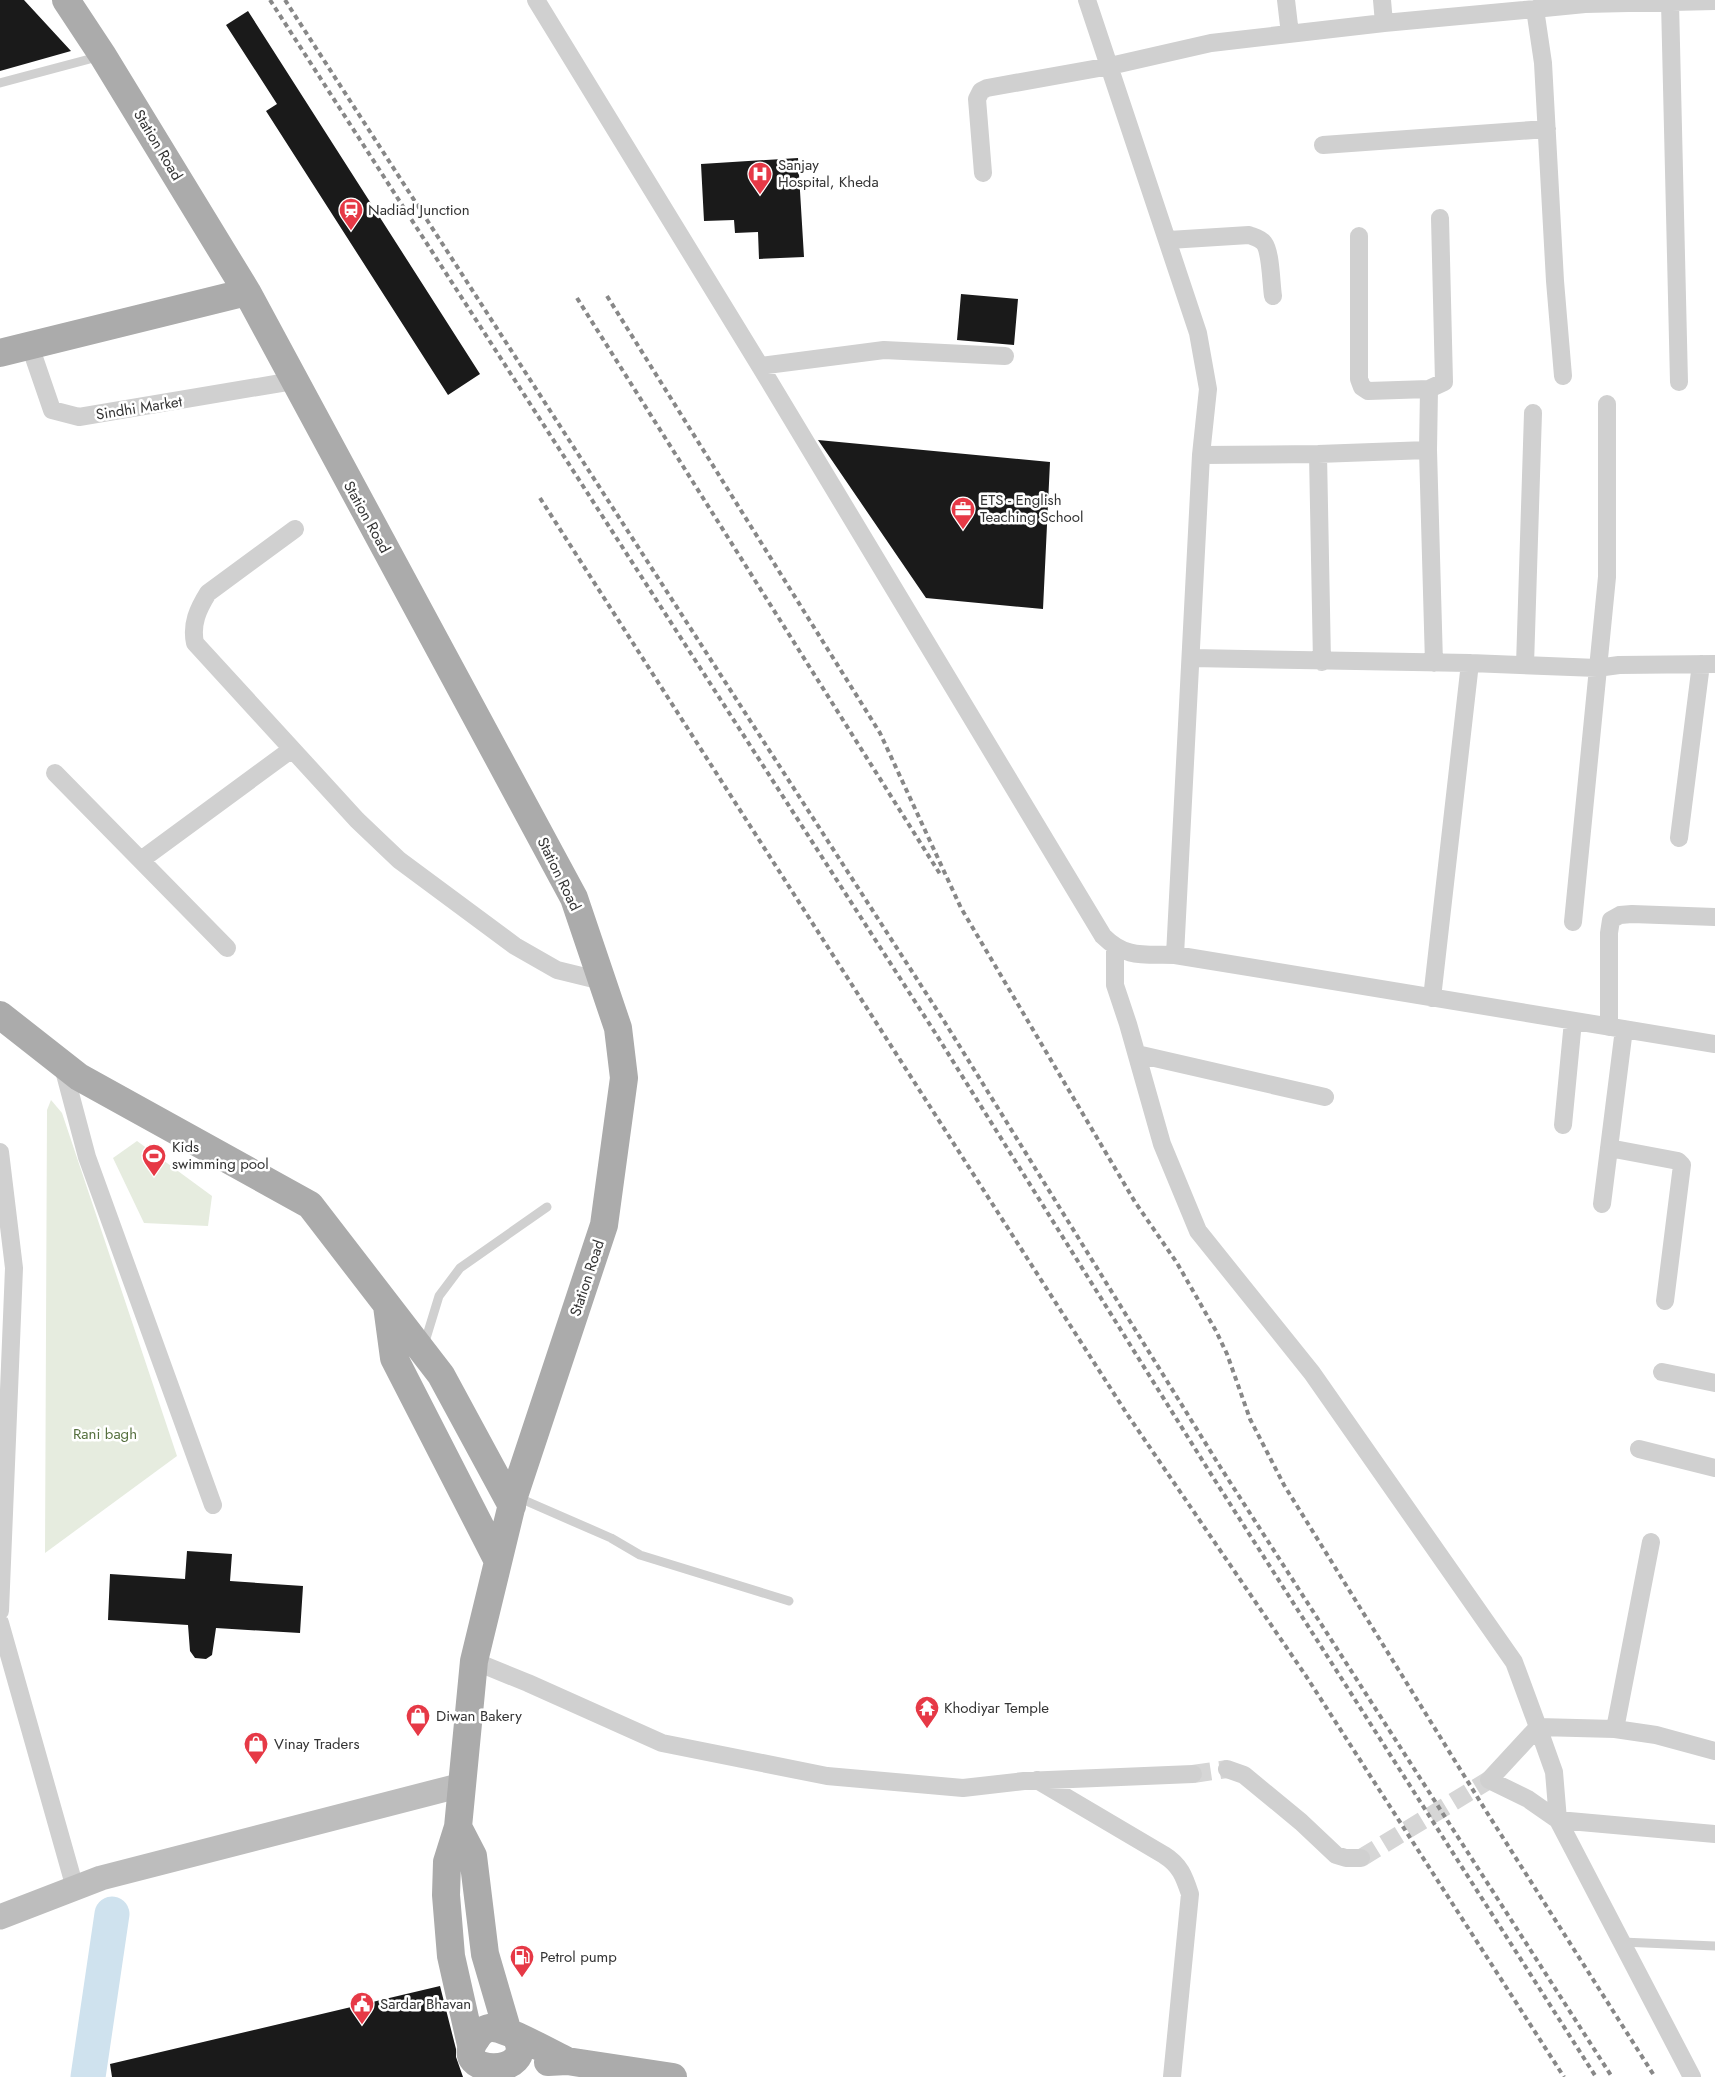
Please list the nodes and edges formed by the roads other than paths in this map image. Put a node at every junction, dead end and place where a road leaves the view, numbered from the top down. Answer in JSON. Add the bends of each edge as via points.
{"nodes":[{"id":1,"x":66,"y":0,"type":"edge"},
{"id":2,"x":536,"y":0,"type":"edge"},
{"id":3,"x":1087,"y":0,"type":"edge"},
{"id":4,"x":1286,"y":0,"type":"edge"},
{"id":5,"x":1382,"y":0,"type":"edge"},
{"id":6,"x":1648,"y":1,"type":"edge"},
{"id":7,"x":1715,"y":1,"type":"edge"},
{"id":8,"x":1670,"y":2,"type":"junction"},
{"id":9,"x":1528,"y":7,"type":"edge"},
{"id":10,"x":1384,"y":23,"type":"junction"},
{"id":11,"x":1290,"y":34,"type":"junction"},
{"id":12,"x":103,"y":56,"type":"junction"},
{"id":13,"x":1110,"y":66,"type":"junction"},
{"id":14,"x":0,"y":83,"type":"edge"},
{"id":15,"x":1547,"y":129,"type":"junction"},
{"id":16,"x":1323,"y":145,"type":"dead end"},
{"id":17,"x":983,"y":172,"type":"dead end"},
{"id":18,"x":1440,"y":218,"type":"dead end"},
{"id":19,"x":1359,"y":236,"type":"dead end"},
{"id":20,"x":1169,"y":240,"type":"junction"},
{"id":21,"x":247,"y":292,"type":"junction"},
{"id":22,"x":1273,"y":296,"type":"dead end"},
{"id":23,"x":30,"y":346,"type":"junction"},
{"id":24,"x":0,"y":353,"type":"edge"},
{"id":25,"x":1005,"y":356,"type":"dead end"},
{"id":26,"x":760,"y":366,"type":"junction"},
{"id":27,"x":1564,"y":376,"type":"dead end"},
{"id":28,"x":293,"y":381,"type":"junction"},
{"id":29,"x":1678,"y":382,"type":"dead end"},
{"id":30,"x":1430,"y":389,"type":"junction"},
{"id":31,"x":1607,"y":404,"type":"dead end"},
{"id":32,"x":1533,"y":413,"type":"dead end"},
{"id":33,"x":1428,"y":450,"type":"junction"},
{"id":34,"x":1318,"y":454,"type":"junction"},
{"id":35,"x":1201,"y":455,"type":"junction"},
{"id":36,"x":295,"y":529,"type":"dead end"},
{"id":37,"x":1191,"y":658,"type":"junction"},
{"id":38,"x":1322,"y":662,"type":"junction"},
{"id":39,"x":1434,"y":663,"type":"junction"},
{"id":40,"x":1470,"y":663,"type":"junction"},
{"id":41,"x":1708,"y":664,"type":"edge"},
{"id":42,"x":1526,"y":665,"type":"junction"},
{"id":43,"x":1597,"y":668,"type":"junction"},
{"id":44,"x":292,"y":749,"type":"junction"},
{"id":45,"x":55,"y":773,"type":"dead end"},
{"id":46,"x":1679,"y":838,"type":"dead end"},
{"id":47,"x":141,"y":860,"type":"junction"},
{"id":48,"x":1715,"y":918,"type":"edge"},
{"id":49,"x":1573,"y":922,"type":"dead end"},
{"id":50,"x":227,"y":948,"type":"dead end"},
{"id":51,"x":1115,"y":948,"type":"junction"},
{"id":52,"x":1175,"y":955,"type":"junction"},
{"id":53,"x":602,"y":981,"type":"junction"},
{"id":54,"x":1432,"y":998,"type":"junction"},
{"id":55,"x":0,"y":1016,"type":"edge"},
{"id":56,"x":1573,"y":1021,"type":"junction"},
{"id":57,"x":1616,"y":1028,"type":"junction"},
{"id":58,"x":1715,"y":1044,"type":"edge"},
{"id":59,"x":1137,"y":1054,"type":"junction"},
{"id":60,"x":62,"y":1063,"type":"junction"},
{"id":61,"x":1325,"y":1097,"type":"dead end"},
{"id":62,"x":1563,"y":1125,"type":"dead end"},
{"id":63,"x":1609,"y":1148,"type":"junction"},
{"id":64,"x":0,"y":1152,"type":"edge"},
{"id":65,"x":1602,"y":1204,"type":"dead end"},
{"id":66,"x":547,"y":1207,"type":"dead end"},
{"id":67,"x":1665,"y":1301,"type":"dead end"},
{"id":68,"x":386,"y":1305,"type":"junction"},
{"id":69,"x":422,"y":1351,"type":"junction"},
{"id":70,"x":1662,"y":1372,"type":"dead end"},
{"id":71,"x":1715,"y":1383,"type":"edge"},
{"id":72,"x":1639,"y":1449,"type":"dead end"},
{"id":73,"x":1715,"y":1468,"type":"edge"},
{"id":74,"x":513,"y":1501,"type":"junction"},
{"id":75,"x":213,"y":1505,"type":"dead end"},
{"id":76,"x":1651,"y":1542,"type":"dead end"},
{"id":77,"x":498,"y":1561,"type":"junction"},
{"id":78,"x":789,"y":1601,"type":"dead end"},
{"id":79,"x":0,"y":1612,"type":"edge"},
{"id":80,"x":0,"y":1623,"type":"edge"},
{"id":81,"x":474,"y":1661,"type":"junction"},
{"id":82,"x":1538,"y":1727,"type":"junction"},
{"id":83,"x":1615,"y":1728,"type":"junction"},
{"id":84,"x":1715,"y":1751,"type":"edge"},
{"id":85,"x":1226,"y":1769,"type":"tunnel mouth"},
{"id":86,"x":1193,"y":1774,"type":"tunnel mouth"},
{"id":87,"x":1036,"y":1780,"type":"junction"},
{"id":88,"x":462,"y":1784,"type":"junction"},
{"id":89,"x":1558,"y":1820,"type":"junction"},
{"id":90,"x":458,"y":1827,"type":"junction"},
{"id":91,"x":1715,"y":1834,"type":"edge"},
{"id":92,"x":1361,"y":1858,"type":"tunnel mouth"},
{"id":93,"x":76,"y":1888,"type":"junction"},
{"id":94,"x":0,"y":1917,"type":"edge"},
{"id":95,"x":1622,"y":1942,"type":"junction"},
{"id":96,"x":1715,"y":1946,"type":"edge"},
{"id":97,"x":511,"y":2033,"type":"junction"},
{"id":98,"x":472,"y":2045,"type":"junction"},
{"id":99,"x":566,"y":2061,"type":"junction"},
{"id":100,"x":621,"y":2072,"type":"edge"},
{"id":101,"x":499,"y":2073,"type":"edge"},
{"id":102,"x":673,"y":2077,"type":"edge"},
{"id":103,"x":1172,"y":2077,"type":"edge"},
{"id":104,"x":1692,"y":2077,"type":"edge"}],
"edges":[{"from":1,"to":12,"type":"main road","name":"Station Road"},
{"from":2,"to":26,"type":"street"},
{"from":3,"to":13,"type":"street"},
{"from":4,"to":11,"type":"street"},
{"from":5,"to":10,"type":"street"},
{"from":6,"to":8,"type":"street"},
{"from":6,"to":9,"type":"street"},
{"from":7,"to":8,"type":"street"},
{"from":8,"to":29,"type":"street"},
{"from":9,"to":10,"type":"street"},
{"from":9,"to":15,"type":"street","via":[[1543,63]]},
{"from":10,"to":11,"type":"street"},
{"from":11,"to":13,"type":"street","via":[[1211,43]]},
{"from":12,"to":14,"type":"lane"},
{"from":12,"to":21,"type":"main road","name":"Station Road"},
{"from":13,"to":17,"type":"street","via":[[981,91],[977,99]]},
{"from":13,"to":20,"type":"street"},
{"from":15,"to":16,"type":"street"},
{"from":15,"to":27,"type":"street"},
{"from":18,"to":30,"type":"street","via":[[1444,382]]},
{"from":19,"to":30,"type":"street","via":[[1359,379],[1362,387],[1368,390]]},
{"from":20,"to":22,"type":"street","via":[[1249,235],[1258,238],[1267,251]]},
{"from":20,"to":35,"type":"street","via":[[1206,366],[1208,389]]},
{"from":21,"to":23,"type":"main road"},
{"from":21,"to":28,"type":"main road","name":"Station Road"},
{"from":23,"to":24,"type":"main road"},
{"from":23,"to":28,"type":"street","name":"Sindhi Market","via":[[52,410],[80,417]]},
{"from":25,"to":26,"type":"street","via":[[884,350]]},
{"from":26,"to":51,"type":"street","via":[[1103,936]]},
{"from":28,"to":53,"type":"main road","name":"Station Road","via":[[574,898]]},
{"from":30,"to":33,"type":"street"},
{"from":31,"to":43,"type":"street","via":[[1607,569]]},
{"from":32,"to":42,"type":"street"},
{"from":33,"to":34,"type":"street"},
{"from":33,"to":39,"type":"street"},
{"from":34,"to":35,"type":"street"},
{"from":34,"to":38,"type":"street"},
{"from":35,"to":37,"type":"street"},
{"from":36,"to":44,"type":"street","via":[[208,593],[199,607],[193,634],[195,643]]},
{"from":37,"to":38,"type":"street"},
{"from":37,"to":52,"type":"street"},
{"from":38,"to":39,"type":"street"},
{"from":39,"to":40,"type":"street"},
{"from":40,"to":42,"type":"street"},
{"from":40,"to":54,"type":"street"},
{"from":41,"to":43,"type":"street"},
{"from":41,"to":46,"type":"street"},
{"from":42,"to":43,"type":"street"},
{"from":43,"to":49,"type":"street"},
{"from":44,"to":47,"type":"street"},
{"from":44,"to":53,"type":"street","via":[[399,860],[516,946],[557,970]]},
{"from":45,"to":47,"type":"street"},
{"from":47,"to":50,"type":"street"},
{"from":48,"to":57,"type":"street","via":[[1632,914],[1611,920],[1608,933]]},
{"from":51,"to":52,"type":"street","via":[[1127,953]]},
{"from":51,"to":59,"type":"street","via":[[1115,985]]},
{"from":52,"to":54,"type":"street"},
{"from":53,"to":74,"type":"main road","name":"Station Road","via":[[618,1028],[624,1078],[604,1225]]},
{"from":54,"to":56,"type":"street"},
{"from":55,"to":60,"type":"main road"},
{"from":56,"to":57,"type":"street"},
{"from":56,"to":62,"type":"street"},
{"from":57,"to":58,"type":"street"},
{"from":57,"to":63,"type":"street"},
{"from":59,"to":61,"type":"street"},
{"from":59,"to":82,"type":"street","via":[[1162,1144],[1198,1231],[1312,1374],[1514,1662]]},
{"from":60,"to":68,"type":"main road","via":[[79,1077],[310,1205]]},
{"from":60,"to":75,"type":"street","via":[[87,1158]]},
{"from":63,"to":65,"type":"street"},
{"from":63,"to":67,"type":"street","via":[[1678,1161],[1682,1165]]},
{"from":64,"to":79,"type":"street","via":[[14,1268]]},
{"from":66,"to":69,"type":"lane","via":[[460,1268],[439,1296]]},
{"from":68,"to":69,"type":"main road"},
{"from":68,"to":77,"type":"main road","via":[[394,1358]]},
{"from":69,"to":74,"type":"main road","via":[[441,1375]]},
{"from":70,"to":71,"type":"street"},
{"from":72,"to":73,"type":"street"},
{"from":74,"to":77,"type":"main road","name":"Station Road"},
{"from":74,"to":78,"type":"lane","via":[[611,1538],[640,1555]]},
{"from":76,"to":83,"type":"street"},
{"from":77,"to":81,"type":"main road","name":"Station Road"},
{"from":80,"to":93,"type":"street"},
{"from":81,"to":87,"type":"street","via":[[662,1742],[827,1776],[962,1788]]},
{"from":81,"to":88,"type":"main road","name":"Station Road"},
{"from":82,"to":83,"type":"street"},
{"from":82,"to":89,"type":"street","via":[[1554,1772]]},
{"from":82,"to":89,"type":"street","via":[[1490,1780],[1528,1799]]},
{"from":83,"to":84,"type":"street"},
{"from":85,"to":92,"type":"street","via":[[1244,1775],[1336,1855]]},
{"from":86,"to":87,"type":"street"},
{"from":87,"to":103,"type":"street","via":[[1164,1854],[1183,1872],[1190,1894]]},
{"from":88,"to":90,"type":"main road","name":"Station Road"},
{"from":88,"to":93,"type":"main road","via":[[100,1878]]},
{"from":89,"to":91,"type":"street"},
{"from":89,"to":95,"type":"street"},
{"from":90,"to":97,"type":"main road","via":[[473,1856],[486,1954]]},
{"from":90,"to":98,"type":"main road","name":"Station Road","via":[[448,1862],[446,1895],[451,1956]]},
{"from":93,"to":94,"type":"main road"},
{"from":95,"to":96,"type":"lane"},
{"from":95,"to":104,"type":"street"},
{"from":97,"to":98,"type":"main road","via":[[491,2027],[480,2032]]},
{"from":97,"to":99,"type":"main road"},
{"from":97,"to":101,"type":"main road","via":[[520,2049]]},
{"from":98,"to":101,"type":"main road","via":[[472,2061]]},
{"from":99,"to":100,"type":"main road"},
{"from":99,"to":101,"type":"main road"},
{"from":100,"to":102,"type":"main road"}]}
